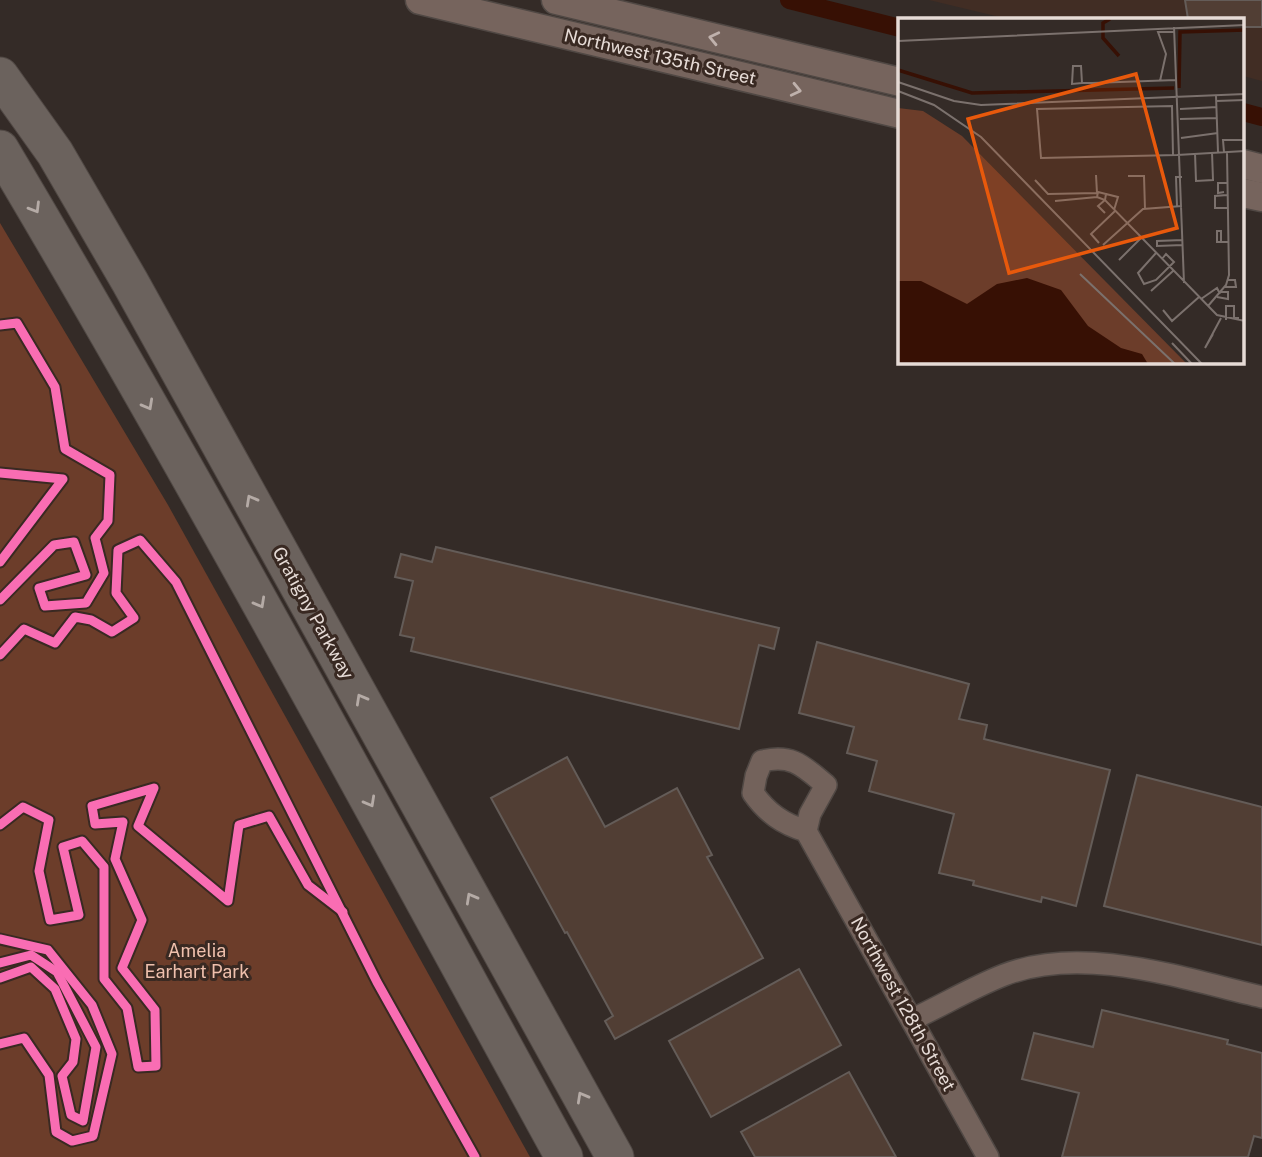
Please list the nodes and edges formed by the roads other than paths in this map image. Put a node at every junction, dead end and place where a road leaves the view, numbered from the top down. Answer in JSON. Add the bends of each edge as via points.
{"nodes":[{"id":1,"x":420,"y":0,"type":"edge"},
{"id":2,"x":556,"y":0,"type":"edge"},
{"id":3,"x":512,"y":11,"type":"edge"},
{"id":4,"x":0,"y":76,"type":"edge"},
{"id":5,"x":898,"y":82,"type":"edge"},
{"id":6,"x":898,"y":113,"type":"edge"},
{"id":7,"x":0,"y":149,"type":"edge"},
{"id":8,"x":1244,"y":164,"type":"edge"},
{"id":9,"x":1262,"y":169,"type":"edge"},
{"id":10,"x":1244,"y":193,"type":"edge"},
{"id":11,"x":1262,"y":197,"type":"edge"},
{"id":12,"x":806,"y":831,"type":"dead end"},
{"id":13,"x":1262,"y":998,"type":"edge"},
{"id":14,"x":913,"y":1019,"type":"junction"},
{"id":15,"x":564,"y":1157,"type":"edge"},
{"id":16,"x":615,"y":1157,"type":"edge"},
{"id":17,"x":988,"y":1157,"type":"edge"}],
"edges":[{"from":1,"to":3,"type":"main road","name":"Northwest 135th Street"},
{"from":5,"to":2,"type":"main road","name":"Northwest 135th Street","one_way":true},
{"from":3,"to":6,"type":"main road","name":"Northwest 135th Street","one_way":true},
{"from":16,"to":4,"type":"highway","name":"Gratigny Parkway","one_way":true,"via":[[130,282],[55,153]]},
{"from":7,"to":15,"type":"highway","one_way":true,"via":[[258,599]]},
{"from":8,"to":9,"type":"main road"},
{"from":10,"to":11,"type":"main road"},
{"from":12,"to":14,"type":"street","name":"Northwest 128th Street"},
{"from":13,"to":14,"type":"street","via":[[1128,966],[1057,963],[1006,974]]},
{"from":14,"to":17,"type":"street","name":"Northwest 128th Street"}]}
